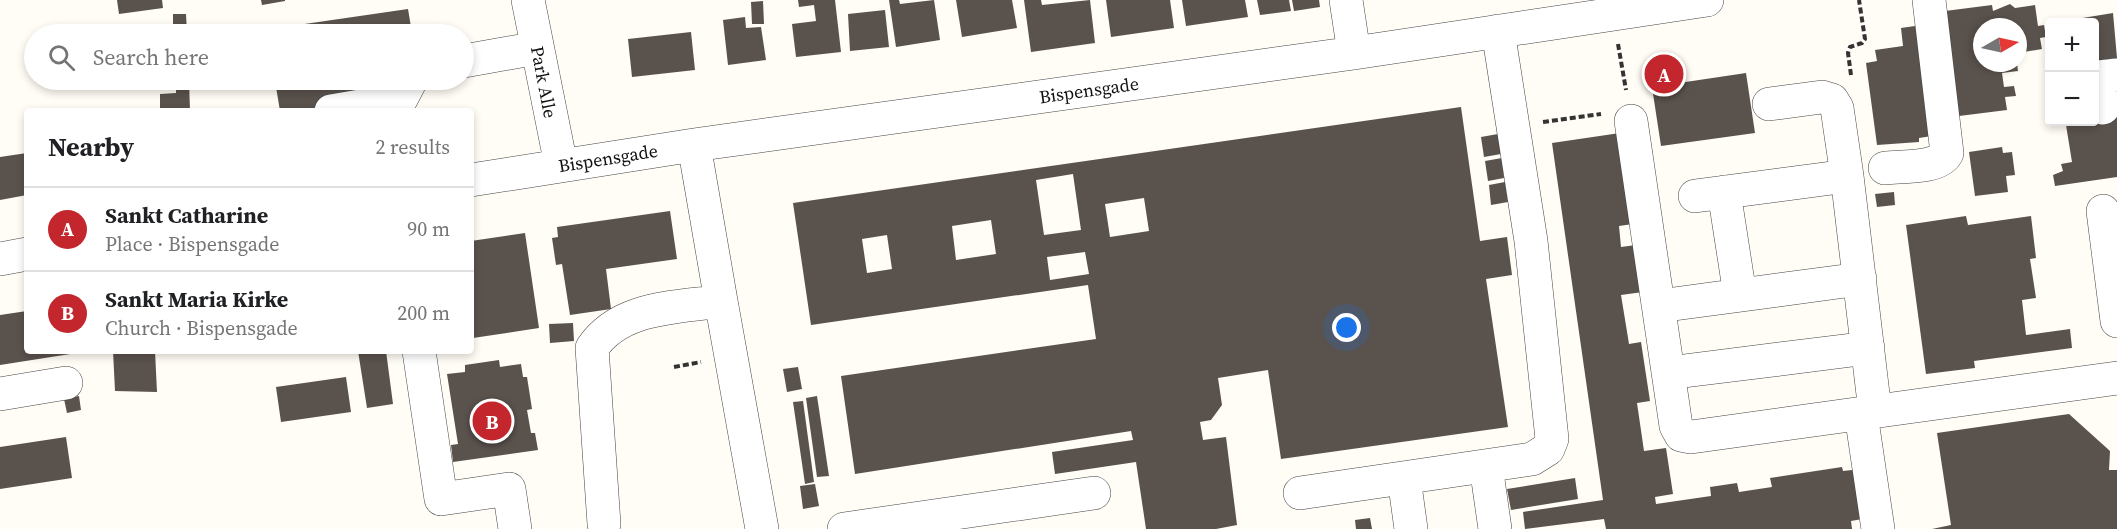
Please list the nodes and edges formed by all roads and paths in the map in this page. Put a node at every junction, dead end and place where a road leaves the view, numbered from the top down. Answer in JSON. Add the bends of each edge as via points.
{"nodes":[{"id":1,"x":528,"y":0,"type":"edge"},
{"id":2,"x":1346,"y":0,"type":"edge"},
{"id":3,"x":1707,"y":0,"type":"edge"},
{"id":4,"x":1859,"y":0,"type":"edge"},
{"id":5,"x":1929,"y":0,"type":"edge"},
{"id":6,"x":1614,"y":14,"type":"junction"},
{"id":7,"x":1498,"y":31,"type":"junction"},
{"id":8,"x":537,"y":48,"type":"junction"},
{"id":9,"x":1354,"y":53,"type":"junction"},
{"id":10,"x":474,"y":59,"type":"edge"},
{"id":11,"x":2117,"y":75,"type":"edge"},
{"id":12,"x":1851,"y":76,"type":"dead end"},
{"id":13,"x":405,"y":97,"type":"edge"},
{"id":14,"x":1769,"y":104,"type":"dead end"},
{"id":15,"x":347,"y":108,"type":"edge"},
{"id":16,"x":2103,"y":108,"type":"dead end"},
{"id":17,"x":1630,"y":116,"type":"junction"},
{"id":18,"x":1512,"y":126,"type":"junction"},
{"id":19,"x":694,"y":145,"type":"junction"},
{"id":20,"x":561,"y":165,"type":"junction"},
{"id":21,"x":1885,"y":168,"type":"dead end"},
{"id":22,"x":1847,"y":176,"type":"junction"},
{"id":23,"x":474,"y":180,"type":"edge"},
{"id":24,"x":2103,"y":212,"type":"dead end"},
{"id":25,"x":24,"y":255,"type":"edge"},
{"id":26,"x":0,"y":259,"type":"edge"},
{"id":27,"x":1860,"y":279,"type":"junction"},
{"id":28,"x":1740,"y":296,"type":"junction"},
{"id":29,"x":721,"y":302,"type":"junction"},
{"id":30,"x":1659,"y":306,"type":"junction"},
{"id":31,"x":2117,"y":321,"type":"edge"},
{"id":32,"x":1868,"y":348,"type":"junction"},
{"id":33,"x":419,"y":354,"type":"edge"},
{"id":34,"x":1668,"y":373,"type":"junction"},
{"id":35,"x":2117,"y":378,"type":"edge"},
{"id":36,"x":66,"y":383,"type":"dead end"},
{"id":37,"x":0,"y":394,"type":"edge"},
{"id":38,"x":1868,"y":412,"type":"junction"},
{"id":39,"x":1486,"y":466,"type":"junction"},
{"id":40,"x":1404,"y":478,"type":"junction"},
{"id":41,"x":1300,"y":493,"type":"dead end"},
{"id":42,"x":1094,"y":494,"type":"dead end"},
{"id":43,"x":604,"y":524,"type":"dead end"},
{"id":44,"x":515,"y":529,"type":"edge"},
{"id":45,"x":762,"y":529,"type":"edge"},
{"id":46,"x":844,"y":529,"type":"edge"},
{"id":47,"x":1411,"y":529,"type":"edge"},
{"id":48,"x":1495,"y":529,"type":"edge"},
{"id":49,"x":1878,"y":529,"type":"edge"}],
"edges":[{"from":1,"to":8,"type":"street","name":"Park Alle"},
{"from":2,"to":9,"type":"street"},
{"from":3,"to":6,"type":"street","name":"Bispensgade"},
{"from":4,"to":12,"type":"path","via":[[1865,39],[1850,47]]},
{"from":5,"to":21,"type":"street","via":[[1947,153],[1941,161]]},
{"from":6,"to":7,"type":"street","name":"Bispensgade"},
{"from":6,"to":17,"type":"path"},
{"from":7,"to":9,"type":"street","name":"Bispensgade"},
{"from":7,"to":18,"type":"street"},
{"from":8,"to":10,"type":"street"},
{"from":8,"to":20,"type":"street","name":"Park Alle"},
{"from":9,"to":19,"type":"street","name":"Bispensgade"},
{"from":11,"to":16,"type":"street","via":[[2099,77]]},
{"from":13,"to":15,"type":"street"},
{"from":14,"to":22,"type":"street","via":[[1822,97],[1832,100],[1837,108]]},
{"from":17,"to":18,"type":"path"},
{"from":17,"to":30,"type":"street"},
{"from":18,"to":39,"type":"street","via":[[1531,241],[1552,439],[1548,449],[1532,459]]},
{"from":19,"to":20,"type":"street","name":"Bispensgade"},
{"from":19,"to":29,"type":"street"},
{"from":20,"to":23,"type":"street","name":"Bispensgade"},
{"from":22,"to":27,"type":"street"},
{"from":22,"to":28,"type":"street","via":[[1709,194]]},
{"from":24,"to":31,"type":"street"},
{"from":25,"to":26,"type":"street"},
{"from":27,"to":28,"type":"street"},
{"from":27,"to":32,"type":"street"},
{"from":28,"to":30,"type":"street"},
{"from":29,"to":43,"type":"street","via":[[627,317],[592,348]]},
{"from":29,"to":45,"type":"street"},
{"from":30,"to":34,"type":"street"},
{"from":32,"to":34,"type":"street"},
{"from":32,"to":38,"type":"street"},
{"from":33,"to":44,"type":"street","via":[[441,499],[509,489]]},
{"from":34,"to":38,"type":"street","via":[[1677,431],[1686,437]]},
{"from":35,"to":38,"type":"street"},
{"from":36,"to":37,"type":"street"},
{"from":38,"to":49,"type":"street"},
{"from":39,"to":40,"type":"street"},
{"from":39,"to":48,"type":"street"},
{"from":40,"to":41,"type":"street"},
{"from":40,"to":47,"type":"street"},
{"from":42,"to":46,"type":"street"}]}
